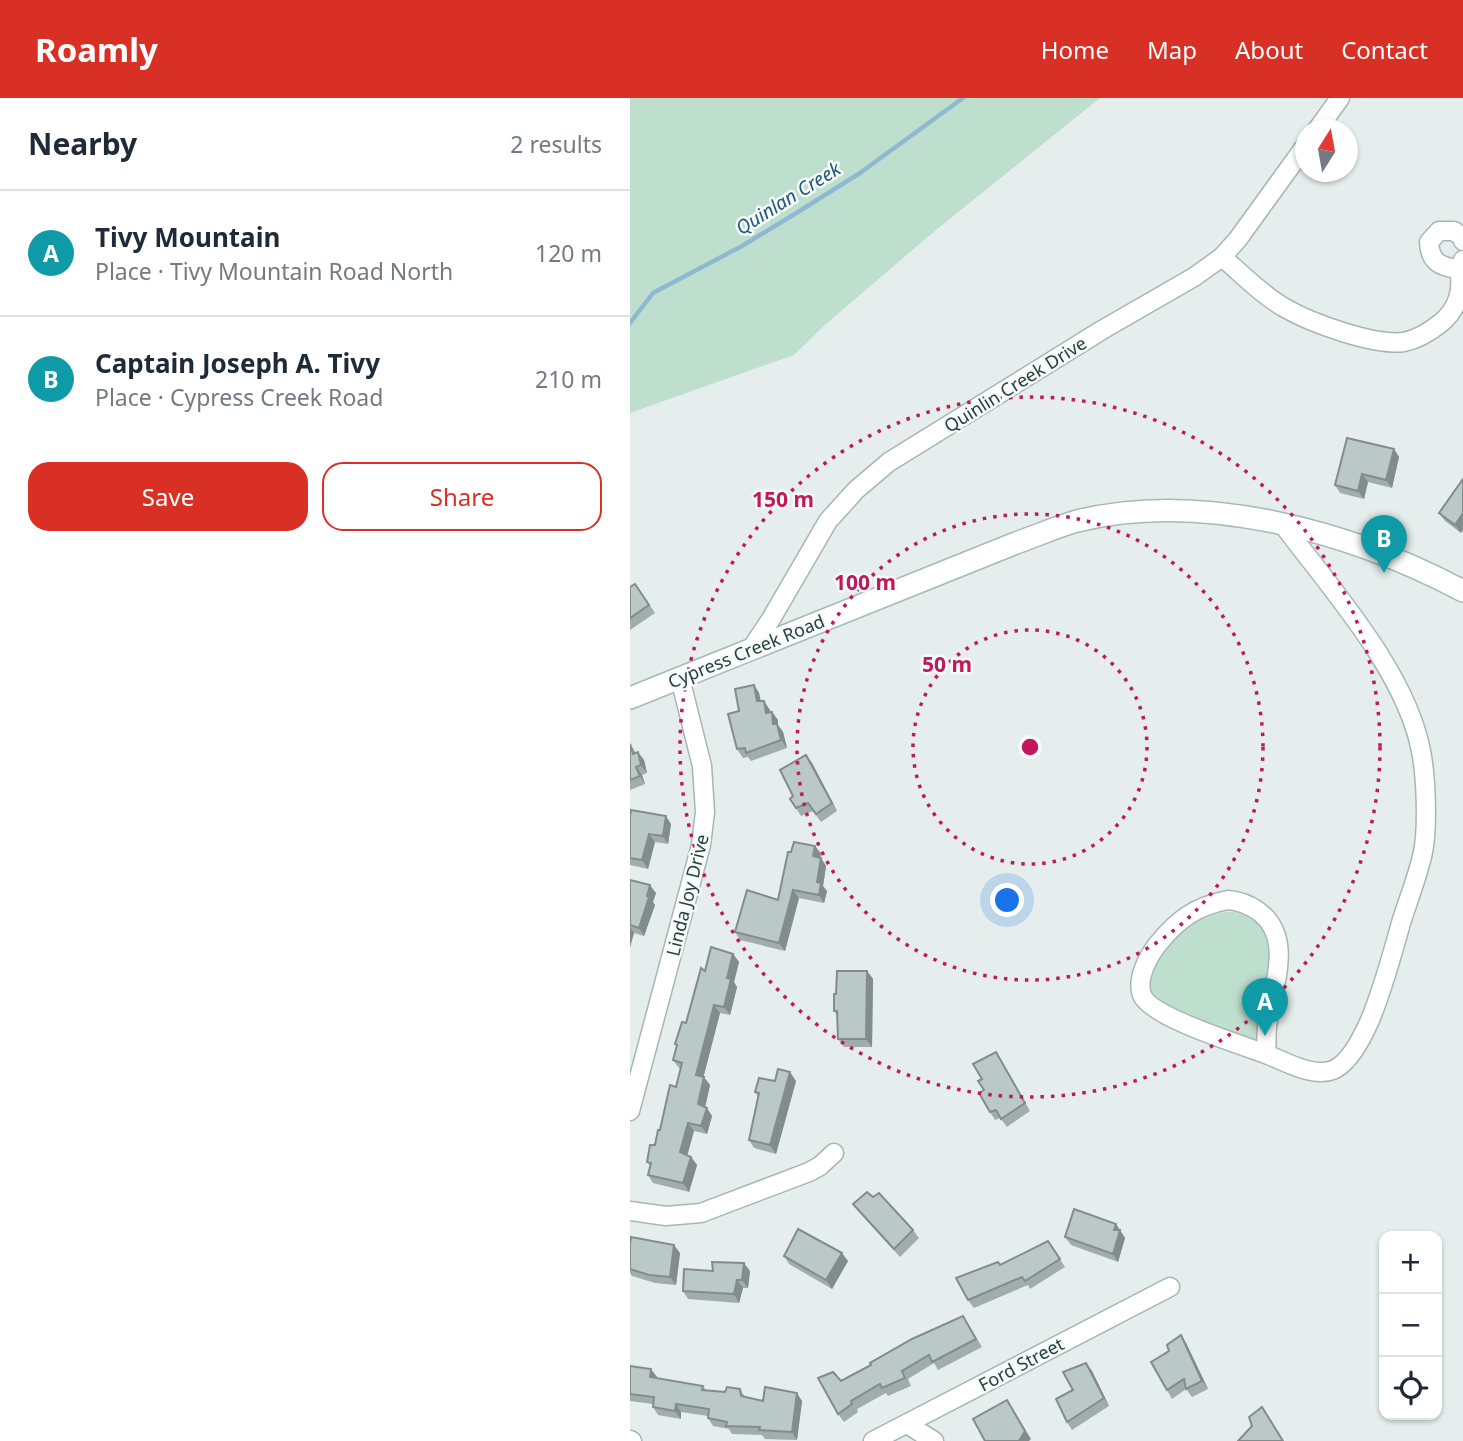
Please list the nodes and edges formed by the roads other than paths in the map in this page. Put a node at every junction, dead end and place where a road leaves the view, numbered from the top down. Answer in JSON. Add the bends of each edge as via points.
{"nodes":[{"id":1,"x":1340,"y":98,"type":"edge"},
{"id":2,"x":1325,"y":119,"type":"edge"},
{"id":3,"x":1295,"y":160,"type":"edge"},
{"id":4,"x":1463,"y":242,"type":"edge"},
{"id":5,"x":1222,"y":257,"type":"junction"},
{"id":6,"x":1461,"y":265,"type":"edge"},
{"id":7,"x":1284,"y":526,"type":"junction"},
{"id":8,"x":1463,"y":591,"type":"edge"},
{"id":9,"x":751,"y":649,"type":"junction"},
{"id":10,"x":680,"y":678,"type":"junction"},
{"id":11,"x":630,"y":698,"type":"edge"},
{"id":12,"x":1266,"y":1054,"type":"junction"},
{"id":13,"x":630,"y":1111,"type":"edge"},
{"id":14,"x":834,"y":1153,"type":"dead end"},
{"id":15,"x":630,"y":1211,"type":"edge"},
{"id":16,"x":1170,"y":1287,"type":"dead end"},
{"id":17,"x":907,"y":1424,"type":"junction"},
{"id":18,"x":873,"y":1441,"type":"edge"},
{"id":19,"x":934,"y":1441,"type":"edge"}],
"edges":[{"from":1,"to":2,"type":"street"},
{"from":3,"to":5,"type":"street","name":"Quinlin Creek Drive"},
{"from":4,"to":6,"type":"street","via":[[1454,232],[1439,231],[1429,242],[1435,262],[1445,268]]},
{"from":5,"to":6,"type":"street","via":[[1283,307],[1315,323],[1404,342],[1429,333],[1449,316],[1461,296]]},
{"from":5,"to":9,"type":"street","name":"Quinlin Creek Drive","via":[[880,469],[828,521]]},
{"from":7,"to":8,"type":"main road","name":"Cypress Creek Road","via":[[1418,567]]},
{"from":7,"to":9,"type":"main road","name":"Cypress Creek Road","via":[[1196,511],[1125,513],[1076,522]]},
{"from":7,"to":12,"type":"street","via":[[1405,697],[1421,752],[1425,810],[1423,850],[1397,938],[1370,1020],[1350,1055],[1333,1070],[1319,1071]]},
{"from":9,"to":10,"type":"main road","name":"Cypress Creek Road"},
{"from":10,"to":11,"type":"main road","name":"Cypress Creek Road"},
{"from":10,"to":13,"type":"street","name":"Linda Joy Drive","via":[[702,765],[702,845]]},
{"from":12,"to":12,"type":"street","via":[[1279,966],[1273,929],[1263,914],[1238,901],[1206,904],[1185,916],[1154,950],[1145,966],[1142,995],[1150,1006],[1175,1020]]},
{"from":14,"to":15,"type":"street","via":[[809,1172],[701,1213],[666,1216]]},
{"from":16,"to":17,"type":"street","name":"Ford Street"},
{"from":17,"to":18,"type":"street","name":"Ford Street"},
{"from":17,"to":19,"type":"street"}]}
